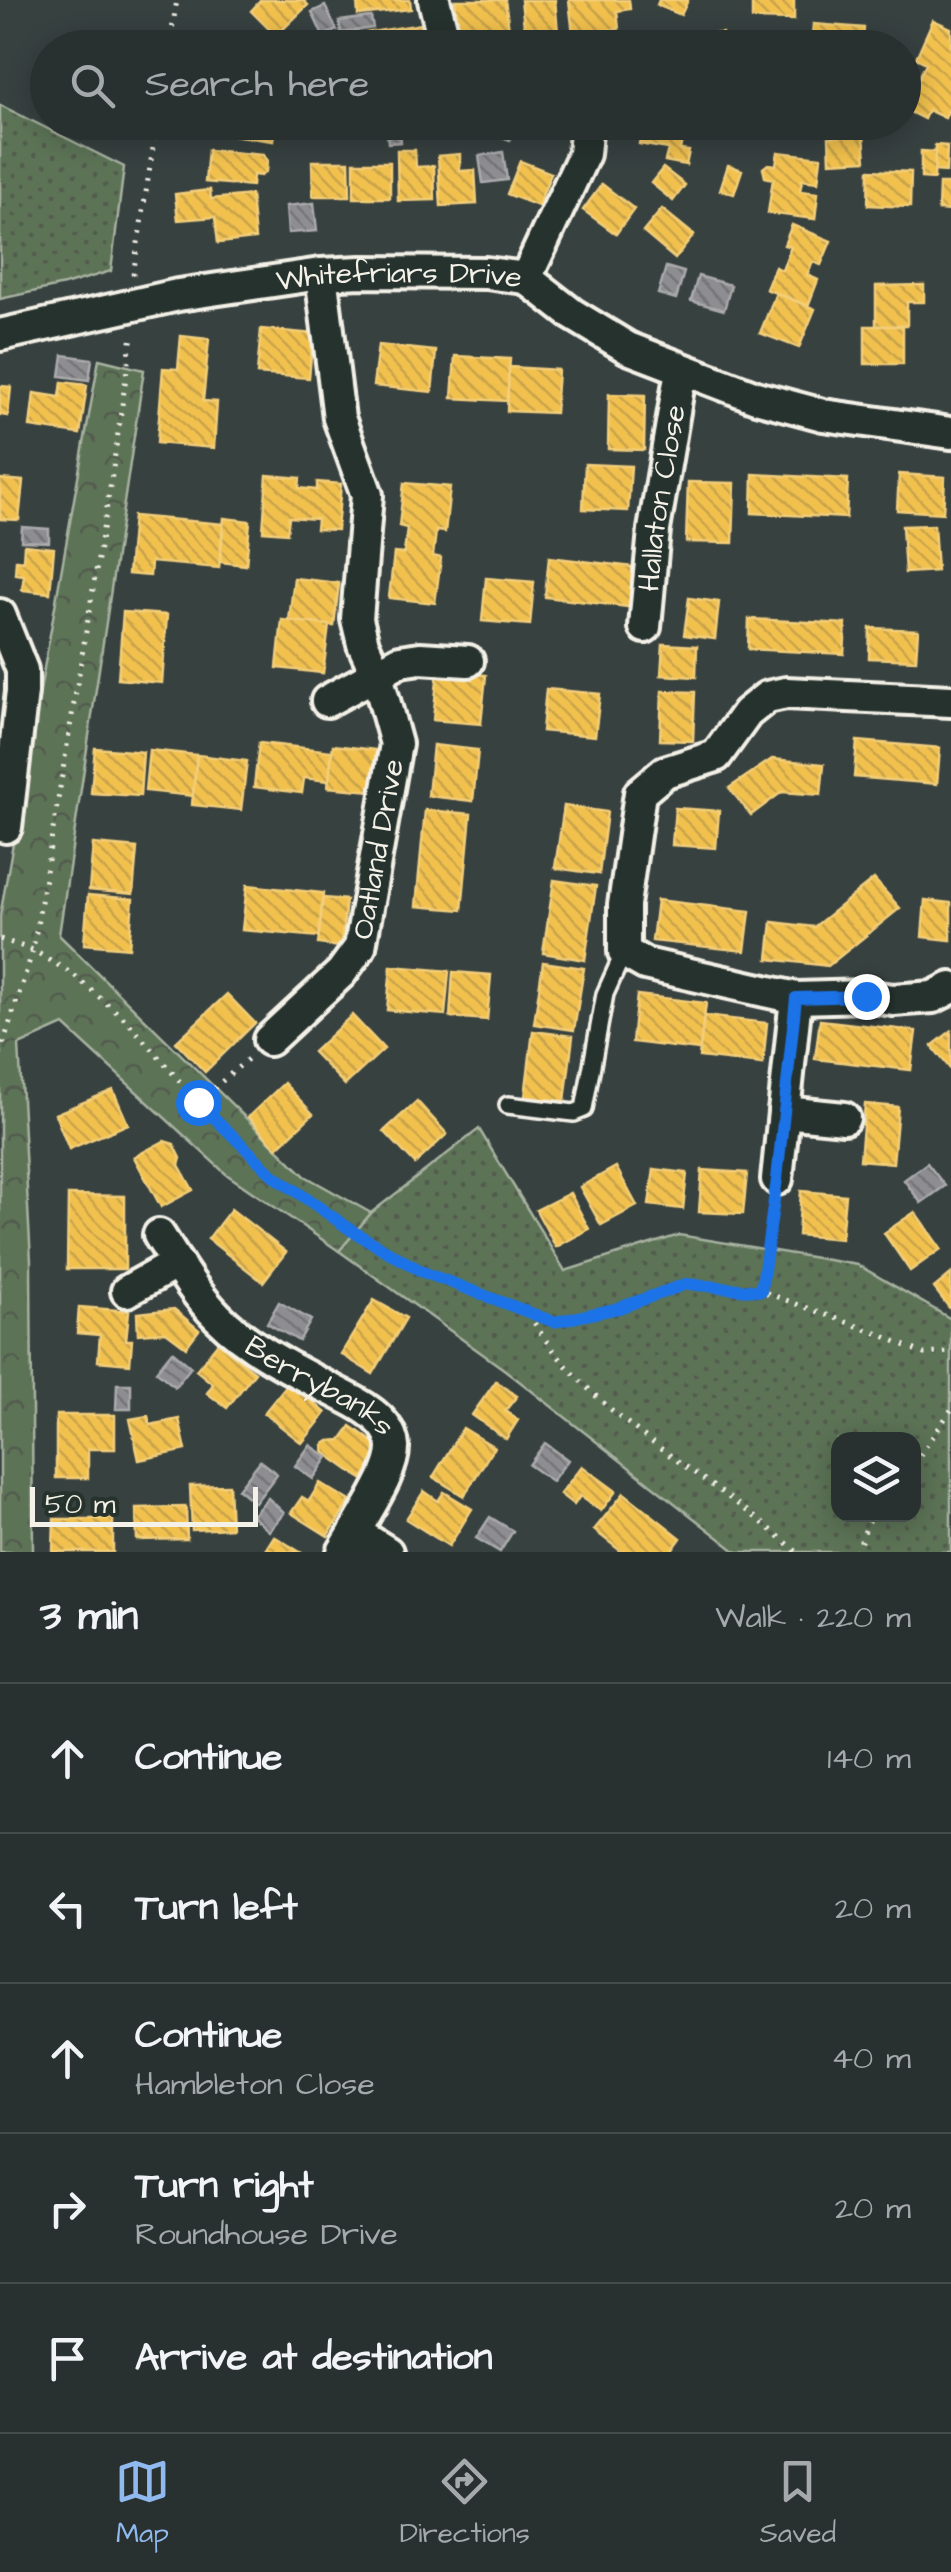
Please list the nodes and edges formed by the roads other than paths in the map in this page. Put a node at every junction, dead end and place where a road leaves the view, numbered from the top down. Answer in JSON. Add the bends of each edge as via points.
{"nodes":[{"id":1,"x":434,"y":0,"type":"edge"},
{"id":2,"x":442,"y":30,"type":"edge"},
{"id":3,"x":585,"y":140,"type":"edge"},
{"id":4,"x":321,"y":274,"type":"junction"},
{"id":5,"x":526,"y":278,"type":"junction"},
{"id":6,"x":0,"y":335,"type":"edge"},
{"id":7,"x":682,"y":370,"type":"junction"},
{"id":8,"x":951,"y":433,"type":"edge"},
{"id":9,"x":0,"y":615,"type":"edge"},
{"id":10,"x":645,"y":627,"type":"dead end"},
{"id":11,"x":468,"y":660,"type":"dead end"},
{"id":12,"x":377,"y":675,"type":"junction"},
{"id":13,"x":951,"y":700,"type":"edge"},
{"id":14,"x":327,"y":701,"type":"dead end"},
{"id":15,"x":6,"y":827,"type":"dead end"},
{"id":16,"x":624,"y":952,"type":"junction"},
{"id":17,"x":951,"y":988,"type":"edge"},
{"id":18,"x":796,"y":998,"type":"junction"},
{"id":19,"x":269,"y":1040,"type":"road end"},
{"id":20,"x":508,"y":1105,"type":"dead end"},
{"id":21,"x":784,"y":1112,"type":"junction"},
{"id":22,"x":844,"y":1118,"type":"dead end"},
{"id":23,"x":777,"y":1179,"type":"road end"},
{"id":24,"x":160,"y":1235,"type":"dead end"},
{"id":25,"x":177,"y":1263,"type":"junction"},
{"id":26,"x":127,"y":1292,"type":"dead end"},
{"id":27,"x":349,"y":1542,"type":"edge"},
{"id":28,"x":387,"y":1552,"type":"edge"}],
"edges":[{"from":1,"to":2,"type":"street"},
{"from":3,"to":5,"type":"street"},
{"from":4,"to":5,"type":"street","name":"Whitefriars Drive"},
{"from":4,"to":6,"type":"street","name":"Whitefriars Drive","via":[[178,294]]},
{"from":4,"to":12,"type":"street","name":"Oatland Drive","via":[[339,418],[368,495],[356,620]]},
{"from":5,"to":7,"type":"street","name":"Whitefriars Drive","via":[[628,348]]},
{"from":7,"to":8,"type":"street","name":"Whitefriars Drive","via":[[823,415]]},
{"from":7,"to":10,"type":"street","name":"Hallaton Close"},
{"from":9,"to":15,"type":"street","via":[[22,670]]},
{"from":11,"to":12,"type":"street","via":[[400,660]]},
{"from":12,"to":14,"type":"street"},
{"from":12,"to":19,"type":"street","name":"Oatland Drive","via":[[396,744],[360,947]]},
{"from":13,"to":16,"type":"street","via":[[786,693],[747,713],[716,756],[666,772],[640,793]]},
{"from":16,"to":18,"type":"street","via":[[645,964]]},
{"from":16,"to":20,"type":"lane","via":[[605,994],[584,1108],[574,1113]]},
{"from":17,"to":18,"type":"street","via":[[893,1000]]},
{"from":18,"to":21,"type":"street"},
{"from":21,"to":22,"type":"street"},
{"from":21,"to":23,"type":"street"},
{"from":24,"to":25,"type":"street","name":"Berrybanks"},
{"from":25,"to":26,"type":"street"},
{"from":25,"to":27,"type":"street","name":"Berrybanks","via":[[219,1318],[388,1428],[390,1462]]},
{"from":27,"to":28,"type":"street","name":"Berrybanks"}]}
